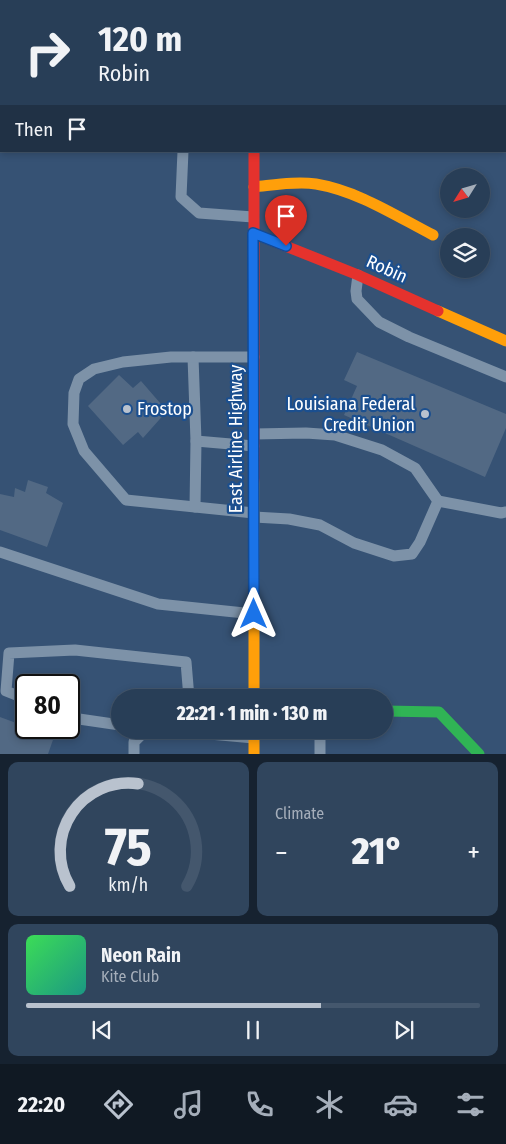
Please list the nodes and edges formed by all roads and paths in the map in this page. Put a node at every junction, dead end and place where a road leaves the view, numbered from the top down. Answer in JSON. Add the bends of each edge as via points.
{"nodes":[{"id":1,"x":183,"y":152,"type":"edge"},
{"id":2,"x":254,"y":152,"type":"edge"},
{"id":3,"x":254,"y":187,"type":"junction"},
{"id":4,"x":253,"y":216,"type":"junction"},
{"id":5,"x":253,"y":233,"type":"junction"},
{"id":6,"x":433,"y":235,"type":"dead end"},
{"id":7,"x":358,"y":275,"type":"junction"},
{"id":8,"x":506,"y":341,"type":"edge"},
{"id":9,"x":193,"y":357,"type":"junction"},
{"id":10,"x":254,"y":357,"type":"junction"},
{"id":11,"x":506,"y":377,"type":"edge"},
{"id":12,"x":254,"y":440,"type":"junction"},
{"id":13,"x":196,"y":441,"type":"junction"},
{"id":14,"x":438,"y":501,"type":"junction"},
{"id":15,"x":195,"y":507,"type":"junction"},
{"id":16,"x":506,"y":512,"type":"edge"},
{"id":17,"x":254,"y":515,"type":"junction"},
{"id":18,"x":0,"y":552,"type":"edge"},
{"id":19,"x":254,"y":614,"type":"junction"},
{"id":20,"x":188,"y":689,"type":"edge"},
{"id":21,"x":254,"y":689,"type":"edge"},
{"id":22,"x":15,"y":695,"type":"edge"},
{"id":23,"x":393,"y":710,"type":"edge"},
{"id":24,"x":80,"y":719,"type":"edge"},
{"id":25,"x":111,"y":724,"type":"edge"},
{"id":26,"x":137,"y":739,"type":"edge"},
{"id":27,"x":254,"y":739,"type":"edge"},
{"id":28,"x":320,"y":739,"type":"edge"},
{"id":29,"x":134,"y":754,"type":"edge"},
{"id":30,"x":254,"y":754,"type":"edge"},
{"id":31,"x":320,"y":754,"type":"edge"},
{"id":32,"x":479,"y":754,"type":"edge"}],
"edges":[{"from":1,"to":4,"type":"lane","via":[[181,197],[199,213]]},
{"from":2,"to":3,"type":"main road","name":"East Airline Highway"},
{"from":3,"to":4,"type":"main road","name":"East Airline Highway"},
{"from":3,"to":6,"type":"main road","via":[[315,184],[350,194]]},
{"from":4,"to":5,"type":"main road","name":"East Airline Highway"},
{"from":5,"to":7,"type":"main road","name":"Robin"},
{"from":5,"to":10,"type":"main road","name":"East Airline Highway"},
{"from":7,"to":8,"type":"main road","name":"Robin"},
{"from":7,"to":11,"type":"lane","via":[[357,299],[379,322]]},
{"from":9,"to":10,"type":"lane"},
{"from":9,"to":13,"type":"lane"},
{"from":9,"to":15,"type":"lane","via":[[123,362],[94,369],[79,380],[74,393],[73,424],[84,451],[126,500]]},
{"from":10,"to":12,"type":"main road","name":"East Airline Highway"},
{"from":12,"to":13,"type":"lane"},
{"from":12,"to":14,"type":"lane","via":[[306,433],[335,435],[382,450],[415,468]]},
{"from":12,"to":17,"type":"main road","name":"East Airline Highway"},
{"from":13,"to":15,"type":"lane"},
{"from":14,"to":16,"type":"lane"},
{"from":14,"to":17,"type":"lane","via":[[412,554],[394,556],[354,543],[320,525]]},
{"from":15,"to":17,"type":"lane"},
{"from":17,"to":19,"type":"main road","name":"East Airline Highway"},
{"from":18,"to":19,"type":"lane","via":[[158,604]]},
{"from":19,"to":21,"type":"main road","name":"East Airline Highway"},
{"from":20,"to":22,"type":"lane","via":[[186,662],[74,650],[9,653],[6,691]]},
{"from":23,"to":32,"type":"main road","via":[[439,712]]},
{"from":24,"to":25,"type":"lane"},
{"from":26,"to":29,"type":"lane"},
{"from":27,"to":30,"type":"main road"},
{"from":28,"to":31,"type":"lane"}]}
